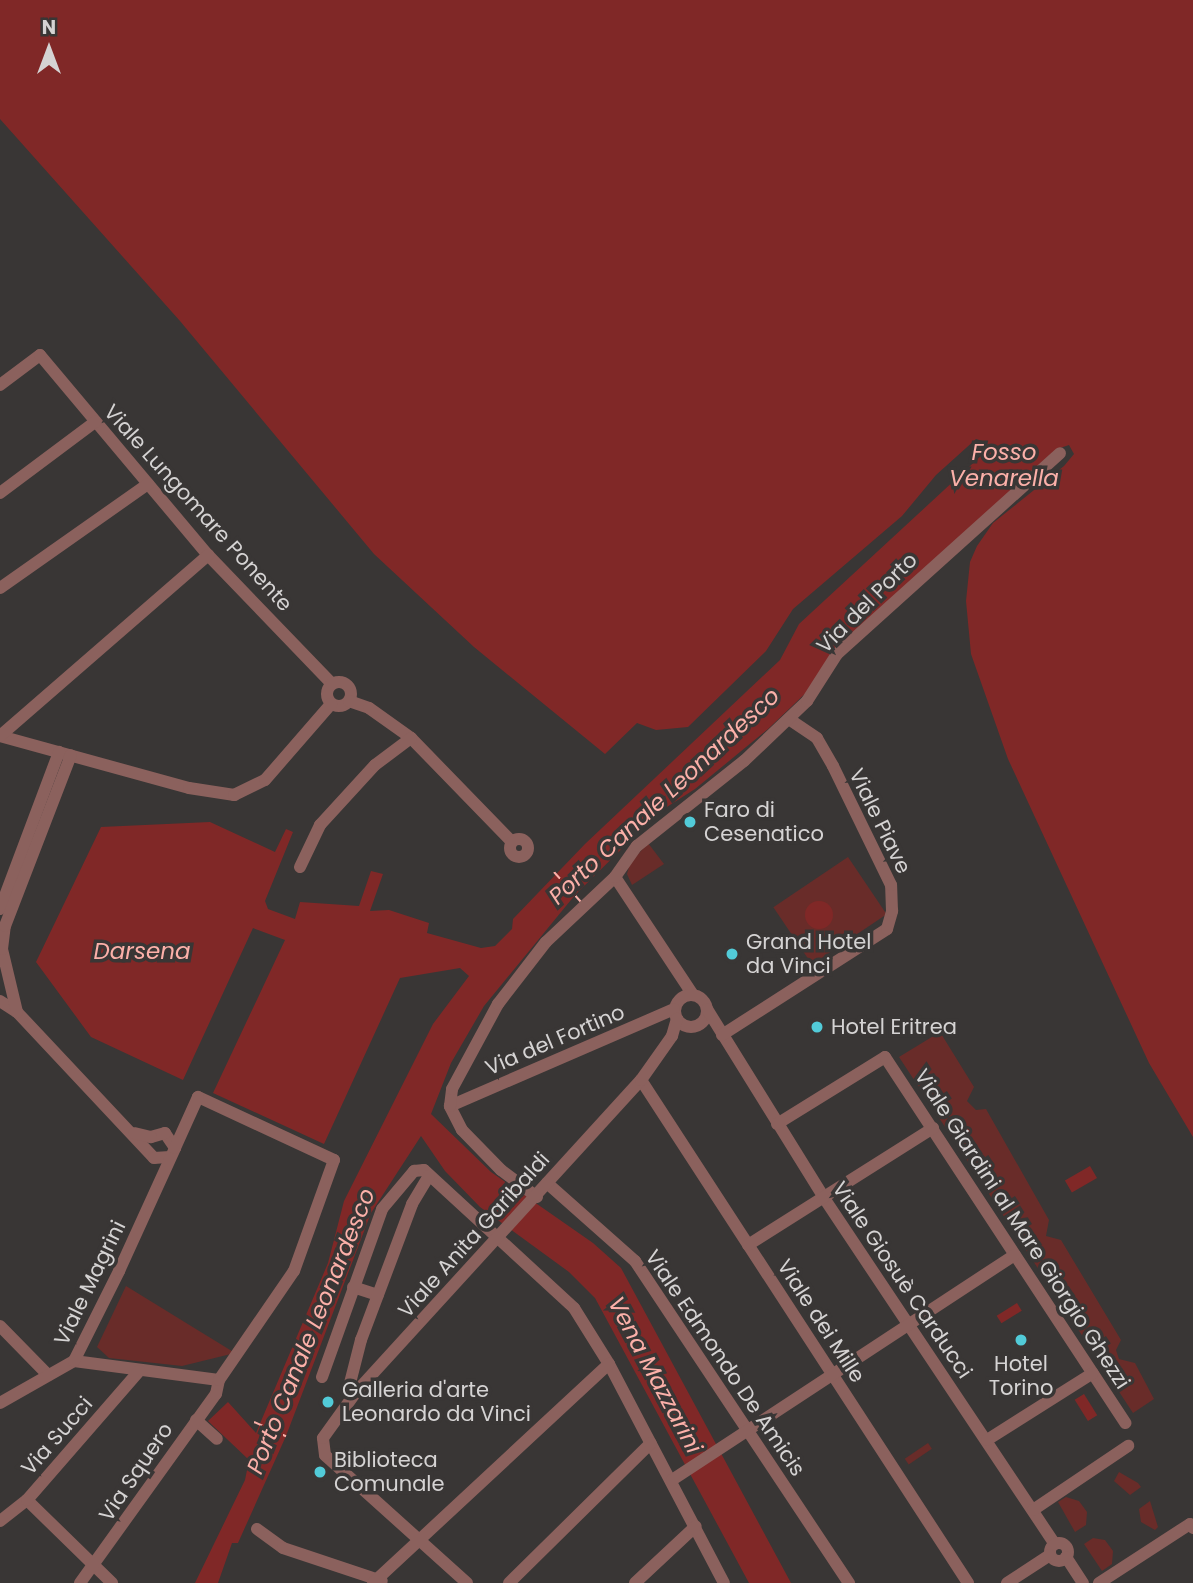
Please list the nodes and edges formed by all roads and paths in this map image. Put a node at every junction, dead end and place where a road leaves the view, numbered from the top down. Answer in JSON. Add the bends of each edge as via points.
{"nodes":[{"id":1,"x":0,"y":385,"type":"edge"},
{"id":2,"x":95,"y":422,"type":"junction"},
{"id":3,"x":1060,"y":453,"type":"dead end"},
{"id":4,"x":148,"y":484,"type":"junction"},
{"id":5,"x":0,"y":493,"type":"edge"},
{"id":6,"x":208,"y":555,"type":"junction"},
{"id":7,"x":0,"y":588,"type":"edge"},
{"id":8,"x":332,"y":684,"type":"junction"},
{"id":9,"x":349,"y":701,"type":"junction"},
{"id":10,"x":331,"y":704,"type":"junction"},
{"id":11,"x":789,"y":719,"type":"junction"},
{"id":12,"x":0,"y":736,"type":"edge"},
{"id":13,"x":411,"y":738,"type":"junction"},
{"id":14,"x":65,"y":753,"type":"junction"},
{"id":15,"x":512,"y":842,"type":"dead end"},
{"id":16,"x":300,"y":867,"type":"dead end"},
{"id":17,"x":615,"y":877,"type":"junction"},
{"id":18,"x":14,"y":887,"type":"junction"},
{"id":19,"x":0,"y":909,"type":"edge"},
{"id":20,"x":1,"y":954,"type":"edge"},
{"id":21,"x":693,"y":995,"type":"junction"},
{"id":22,"x":0,"y":1001,"type":"edge"},
{"id":23,"x":707,"y":1009,"type":"junction"},
{"id":24,"x":17,"y":1012,"type":"junction"},
{"id":25,"x":676,"y":1014,"type":"junction"},
{"id":26,"x":693,"y":1027,"type":"junction"},
{"id":27,"x":722,"y":1035,"type":"junction"},
{"id":28,"x":664,"y":1049,"type":"junction"},
{"id":29,"x":641,"y":1080,"type":"junction"},
{"id":30,"x":450,"y":1106,"type":"junction"},
{"id":31,"x":185,"y":1120,"type":"junction"},
{"id":32,"x":776,"y":1124,"type":"junction"},
{"id":33,"x":933,"y":1129,"type":"junction"},
{"id":34,"x":165,"y":1133,"type":"junction"},
{"id":35,"x":150,"y":1147,"type":"junction"},
{"id":36,"x":173,"y":1153,"type":"junction"},
{"id":37,"x":424,"y":1172,"type":"junction"},
{"id":38,"x":158,"y":1183,"type":"junction"},
{"id":39,"x":547,"y":1183,"type":"junction"},
{"id":40,"x":537,"y":1197,"type":"junction"},
{"id":41,"x":824,"y":1198,"type":"junction"},
{"id":42,"x":502,"y":1235,"type":"junction"},
{"id":43,"x":748,"y":1245,"type":"junction"},
{"id":44,"x":1015,"y":1255,"type":"junction"},
{"id":45,"x":353,"y":1287,"type":"junction"},
{"id":46,"x":378,"y":1295,"type":"junction"},
{"id":47,"x":908,"y":1325,"type":"junction"},
{"id":48,"x":0,"y":1326,"type":"edge"},
{"id":49,"x":338,"y":1331,"type":"junction"},
{"id":50,"x":361,"y":1340,"type":"junction"},
{"id":51,"x":74,"y":1361,"type":"junction"},
{"id":52,"x":609,"y":1364,"type":"junction"},
{"id":53,"x":139,"y":1371,"type":"junction"},
{"id":54,"x":1093,"y":1373,"type":"junction"},
{"id":55,"x":48,"y":1375,"type":"junction"},
{"id":56,"x":833,"y":1375,"type":"junction"},
{"id":57,"x":322,"y":1377,"type":"dead end"},
{"id":58,"x":195,"y":1378,"type":"junction"},
{"id":59,"x":219,"y":1380,"type":"junction"},
{"id":60,"x":356,"y":1392,"type":"junction"},
{"id":61,"x":216,"y":1394,"type":"junction"},
{"id":62,"x":0,"y":1403,"type":"edge"},
{"id":63,"x":196,"y":1420,"type":"junction"},
{"id":64,"x":1125,"y":1423,"type":"dead end"},
{"id":65,"x":749,"y":1432,"type":"junction"},
{"id":66,"x":217,"y":1439,"type":"dead end"},
{"id":67,"x":986,"y":1440,"type":"junction"},
{"id":68,"x":651,"y":1443,"type":"junction"},
{"id":69,"x":1128,"y":1446,"type":"dead end"},
{"id":70,"x":674,"y":1478,"type":"junction"},
{"id":71,"x":27,"y":1500,"type":"junction"},
{"id":72,"x":1033,"y":1510,"type":"junction"},
{"id":73,"x":0,"y":1521,"type":"edge"},
{"id":74,"x":1192,"y":1526,"type":"edge"},
{"id":75,"x":696,"y":1527,"type":"junction"},
{"id":76,"x":257,"y":1529,"type":"dead end"},
{"id":77,"x":417,"y":1539,"type":"junction"},
{"id":78,"x":1053,"y":1549,"type":"junction"},
{"id":79,"x":95,"y":1566,"type":"junction"},
{"id":80,"x":379,"y":1581,"type":"edge"},
{"id":81,"x":80,"y":1583,"type":"edge"},
{"id":82,"x":112,"y":1583,"type":"edge"},
{"id":83,"x":467,"y":1583,"type":"edge"},
{"id":84,"x":509,"y":1583,"type":"edge"},
{"id":85,"x":635,"y":1583,"type":"edge"},
{"id":86,"x":724,"y":1583,"type":"edge"},
{"id":87,"x":849,"y":1583,"type":"edge"},
{"id":88,"x":968,"y":1583,"type":"edge"},
{"id":89,"x":1007,"y":1583,"type":"edge"},
{"id":90,"x":1083,"y":1583,"type":"edge"},
{"id":91,"x":1099,"y":1583,"type":"edge"}],
"edges":[{"from":1,"to":2,"type":"street","name":"Viale Lungomare Ponente","via":[[40,355]]},
{"from":2,"to":4,"type":"street","name":"Viale Lungomare Ponente"},
{"from":2,"to":5,"type":"street"},
{"from":3,"to":11,"type":"street","name":"Via del Porto","via":[[837,654],[815,691]]},
{"from":4,"to":6,"type":"street","name":"Viale Lungomare Ponente"},
{"from":4,"to":7,"type":"street"},
{"from":6,"to":8,"type":"street","name":"Viale Lungomare Ponente"},
{"from":6,"to":12,"type":"street"},
{"from":8,"to":9,"type":"street","name":"Viale Lungomare Ponente","via":[[348,685]]},
{"from":8,"to":10,"type":"street","via":[[327,694]]},
{"from":9,"to":10,"type":"street"},
{"from":9,"to":13,"type":"street","name":"Viale Lungomare Ponente","via":[[369,708]]},
{"from":10,"to":14,"type":"street","via":[[265,780],[234,795],[189,788]]},
{"from":11,"to":17,"type":"street","name":"Via del Porto","via":[[637,846]]},
{"from":11,"to":27,"type":"street","name":"Viale Piave","via":[[817,738],[833,766],[891,885],[892,911],[887,929]]},
{"from":12,"to":14,"type":"street"},
{"from":13,"to":15,"type":"street","name":"Viale Lungomare Ponente"},
{"from":13,"to":16,"type":"street","via":[[376,765],[320,825]]},
{"from":14,"to":18,"type":"street"},
{"from":17,"to":21,"type":"street"},
{"from":17,"to":30,"type":"street","name":"Via del Porto","via":[[575,910],[505,995],[461,1070]]},
{"from":18,"to":19,"type":"street"},
{"from":18,"to":20,"type":"street"},
{"from":20,"to":24,"type":"street"},
{"from":21,"to":23,"type":"street","name":"Viale Giosuè Carducci"},
{"from":21,"to":25,"type":"street","name":"Via del Fortino","via":[[683,997]]},
{"from":22,"to":24,"type":"street"},
{"from":23,"to":26,"type":"street","name":"Viale Anita Garibaldi"},
{"from":23,"to":27,"type":"street","name":"Viale Giosuè Carducci"},
{"from":24,"to":35,"type":"street"},
{"from":25,"to":26,"type":"street"},
{"from":25,"to":28,"type":"street","name":"Viale Anita Garibaldi"},
{"from":25,"to":30,"type":"street","name":"Via del Fortino"},
{"from":26,"to":27,"type":"street"},
{"from":26,"to":28,"type":"street","name":"Viale Anita Garibaldi"},
{"from":27,"to":32,"type":"street","name":"Viale Giosuè Carducci"},
{"from":28,"to":29,"type":"street","name":"Viale Anita Garibaldi"},
{"from":29,"to":39,"type":"street","name":"Viale Anita Garibaldi"},
{"from":29,"to":43,"type":"street","name":"Viale dei Mille"},
{"from":30,"to":40,"type":"street","via":[[462,1130],[501,1170]]},
{"from":31,"to":34,"type":"street","name":"Viale Magrini"},
{"from":31,"to":36,"type":"street","name":"Viale Magrini"},
{"from":31,"to":59,"type":"street","name":"Viale Magrini","via":[[198,1097],[334,1160],[293,1271]]},
{"from":32,"to":33,"type":"street","name":"Viale Giardini al Mare Giorgio Ghezzi","via":[[885,1057]]},
{"from":32,"to":41,"type":"street","name":"Viale Giosuè Carducci"},
{"from":33,"to":41,"type":"street"},
{"from":33,"to":44,"type":"street","name":"Viale Giardini al Mare Giorgio Ghezzi"},
{"from":34,"to":35,"type":"street","name":"Viale Magrini"},
{"from":34,"to":36,"type":"street"},
{"from":35,"to":36,"type":"street"},
{"from":35,"to":38,"type":"street"},
{"from":36,"to":38,"type":"street","name":"Viale Magrini"},
{"from":37,"to":42,"type":"street"},
{"from":37,"to":45,"type":"street","via":[[382,1209]]},
{"from":37,"to":46,"type":"street"},
{"from":38,"to":51,"type":"street","name":"Viale Magrini"},
{"from":39,"to":40,"type":"street","name":"Viale Anita Garibaldi"},
{"from":39,"to":65,"type":"street","name":"Viale Edmondo De Amicis","via":[[635,1261]]},
{"from":40,"to":42,"type":"street","name":"Viale Anita Garibaldi"},
{"from":41,"to":43,"type":"street"},
{"from":41,"to":47,"type":"street","name":"Viale Giosuè Carducci"},
{"from":42,"to":52,"type":"street","via":[[574,1308]]},
{"from":42,"to":60,"type":"street","name":"Viale Anita Garibaldi"},
{"from":43,"to":56,"type":"street","name":"Viale dei Mille"},
{"from":44,"to":47,"type":"street"},
{"from":44,"to":54,"type":"street","name":"Viale Giardini al Mare Giorgio Ghezzi"},
{"from":45,"to":46,"type":"street"},
{"from":45,"to":49,"type":"street"},
{"from":46,"to":50,"type":"street"},
{"from":47,"to":56,"type":"street"},
{"from":47,"to":67,"type":"street","name":"Viale Giosuè Carducci"},
{"from":48,"to":55,"type":"street"},
{"from":49,"to":50,"type":"street"},
{"from":49,"to":57,"type":"street"},
{"from":50,"to":60,"type":"street","via":[[349,1387]]},
{"from":51,"to":53,"type":"street"},
{"from":51,"to":55,"type":"street","name":"Viale Magrini"},
{"from":52,"to":68,"type":"street"},
{"from":52,"to":77,"type":"street"},
{"from":53,"to":58,"type":"street"},
{"from":53,"to":71,"type":"street","name":"Via Succi"},
{"from":54,"to":64,"type":"street","name":"Viale Giardini al Mare Giorgio Ghezzi"},
{"from":54,"to":67,"type":"street"},
{"from":55,"to":62,"type":"street","name":"Viale Magrini"},
{"from":56,"to":65,"type":"street"},
{"from":56,"to":88,"type":"street","name":"Viale dei Mille"},
{"from":58,"to":59,"type":"street"},
{"from":58,"to":61,"type":"street"},
{"from":59,"to":61,"type":"street","name":"Via Squero"},
{"from":60,"to":77,"type":"street","name":"Viale Anita Garibaldi","via":[[329,1425],[322,1450]]},
{"from":61,"to":63,"type":"street","name":"Via Squero"},
{"from":63,"to":66,"type":"street"},
{"from":63,"to":79,"type":"street","name":"Via Squero"},
{"from":65,"to":70,"type":"street"},
{"from":65,"to":87,"type":"street","name":"Viale Edmondo De Amicis"},
{"from":67,"to":72,"type":"street","name":"Viale Giosuè Carducci"},
{"from":68,"to":70,"type":"street"},
{"from":68,"to":84,"type":"street"},
{"from":69,"to":72,"type":"street"},
{"from":70,"to":75,"type":"street"},
{"from":71,"to":73,"type":"street","name":"Via Succi"},
{"from":71,"to":79,"type":"street"},
{"from":72,"to":78,"type":"street","name":"Viale Giosuè Carducci"},
{"from":74,"to":91,"type":"street"},
{"from":75,"to":85,"type":"street"},
{"from":75,"to":86,"type":"street"},
{"from":76,"to":80,"type":"street","via":[[283,1548]]},
{"from":77,"to":80,"type":"street"},
{"from":77,"to":83,"type":"street"},
{"from":78,"to":89,"type":"street"},
{"from":78,"to":90,"type":"street","via":[[1059,1560],[1066,1557]]},
{"from":79,"to":81,"type":"street","name":"Via Squero"},
{"from":79,"to":82,"type":"street"}]}
